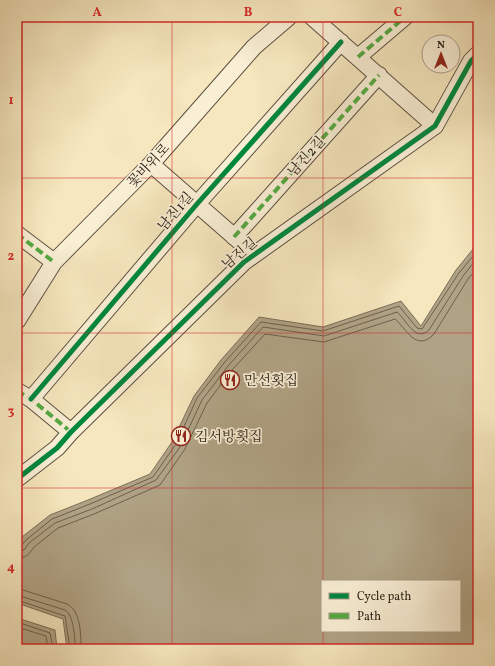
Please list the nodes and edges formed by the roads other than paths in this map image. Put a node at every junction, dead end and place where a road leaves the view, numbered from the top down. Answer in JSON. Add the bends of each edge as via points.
{"nodes":[{"id":1,"x":289,"y":17,"type":"edge"},
{"id":2,"x":312,"y":17,"type":"edge"},
{"id":3,"x":405,"y":17,"type":"edge"},
{"id":4,"x":341,"y":42,"type":"junction"},
{"id":5,"x":478,"y":54,"type":"edge"},
{"id":6,"x":358,"y":57,"type":"junction"},
{"id":7,"x":379,"y":75,"type":"junction"},
{"id":8,"x":435,"y":126,"type":"junction"},
{"id":9,"x":151,"y":164,"type":"junction"},
{"id":10,"x":197,"y":204,"type":"junction"},
{"id":11,"x":17,"y":234,"type":"edge"},
{"id":12,"x":234,"y":237,"type":"junction"},
{"id":13,"x":254,"y":254,"type":"junction"},
{"id":14,"x":54,"y":262,"type":"junction"},
{"id":15,"x":17,"y":321,"type":"edge"},
{"id":16,"x":17,"y":391,"type":"edge"},
{"id":17,"x":31,"y":399,"type":"junction"},
{"id":18,"x":71,"y":432,"type":"junction"},
{"id":19,"x":17,"y":480,"type":"edge"}],
"edges":[{"from":1,"to":9,"type":"street","name":"꽃바위로","via":[[254,47]]},
{"from":2,"to":4,"type":"street"},
{"from":3,"to":6,"type":"street"},
{"from":4,"to":6,"type":"street"},
{"from":4,"to":10,"type":"street","name":"남진1길"},
{"from":5,"to":8,"type":"street","name":"남진길","via":[[471,61]]},
{"from":6,"to":7,"type":"street"},
{"from":7,"to":8,"type":"street"},
{"from":7,"to":12,"type":"street","name":"남진2길"},
{"from":8,"to":13,"type":"street","name":"남진길"},
{"from":9,"to":10,"type":"street"},
{"from":9,"to":14,"type":"street","name":"꽃바위로"},
{"from":10,"to":12,"type":"street"},
{"from":10,"to":17,"type":"street","name":"남진1길"},
{"from":11,"to":14,"type":"street"},
{"from":12,"to":13,"type":"street"},
{"from":13,"to":18,"type":"street","name":"남진길"},
{"from":14,"to":15,"type":"street","name":"꽃바위로"},
{"from":16,"to":17,"type":"street"},
{"from":17,"to":18,"type":"street"},
{"from":18,"to":19,"type":"street","name":"남진길","via":[[57,448]]}]}
